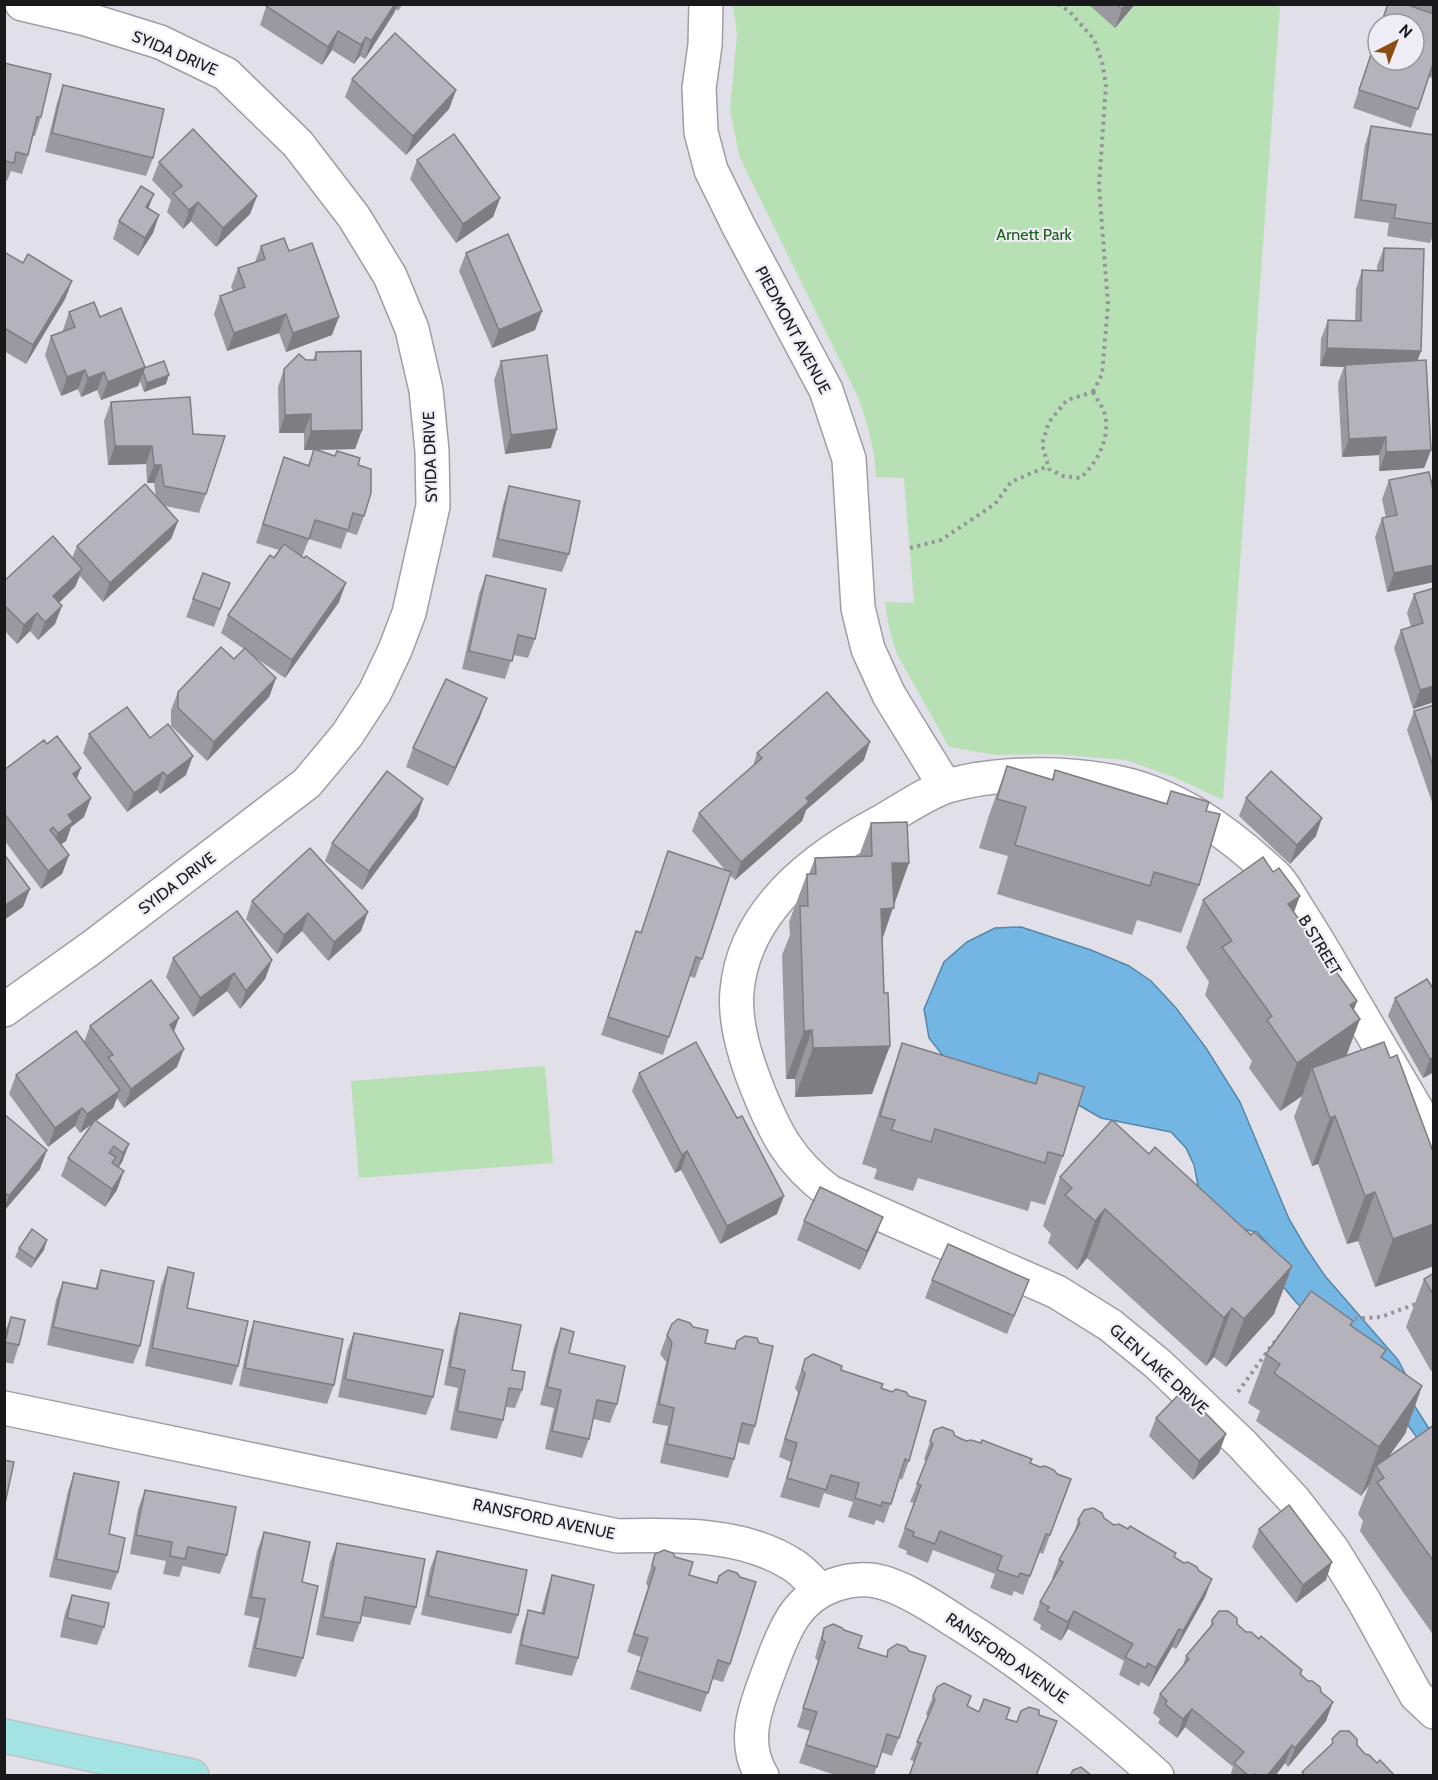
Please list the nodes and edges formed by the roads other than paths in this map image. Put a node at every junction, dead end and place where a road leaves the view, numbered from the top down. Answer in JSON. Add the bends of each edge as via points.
{"nodes":[{"id":1,"x":22,"y":4,"type":"edge"},
{"id":2,"x":706,"y":4,"type":"edge"},
{"id":3,"x":945,"y":786,"type":"junction"},
{"id":4,"x":4,"y":1010,"type":"edge"},
{"id":5,"x":1434,"y":1140,"type":"edge"},
{"id":6,"x":4,"y":1408,"type":"edge"},
{"id":7,"x":820,"y":1590,"type":"junction"},
{"id":8,"x":1434,"y":1712,"type":"edge"},
{"id":9,"x":4,"y":1736,"type":"edge"},
{"id":10,"x":192,"y":1776,"type":"edge"},
{"id":11,"x":762,"y":1776,"type":"edge"},
{"id":12,"x":1157,"y":1776,"type":"edge"}],
"edges":[{"from":1,"to":4,"type":"street","name":"SYIDA DRIVE","via":[[160,42],[226,74],[298,144],[354,217],[390,276],[412,329],[426,390],[433,506],[409,613],[395,650],[375,692],[347,735],[307,783]]},
{"from":2,"to":3,"type":"street","name":"PIEDMONT AVENUE","via":[[699,88],[701,132],[711,170],[826,390],[849,459],[858,608],[868,649]]},
{"from":3,"to":5,"type":"street","name":"B STREET","via":[[984,779],[1070,775],[1112,781],[1157,794],[1200,815],[1278,879]]},
{"from":3,"to":8,"type":"street","name":"GLEN LAKE DRIVE","via":[[863,831],[822,859],[790,886],[752,936],[736,993],[738,1023],[750,1069],[770,1119],[790,1155],[830,1192],[1057,1292],[1110,1325],[1158,1364],[1294,1500],[1332,1549],[1416,1695]]},
{"from":6,"to":7,"type":"street","name":"RANSFORD AVENUE","via":[[618,1536],[695,1537],[741,1543],[795,1566]]},
{"from":7,"to":11,"type":"street","via":[[804,1602],[782,1635],[753,1716],[751,1739]]},
{"from":7,"to":12,"type":"street","name":"RANSFORD AVENUE","via":[[846,1581],[871,1580],[928,1604],[1061,1693]]},
{"from":9,"to":10,"type":"main road"}]}
